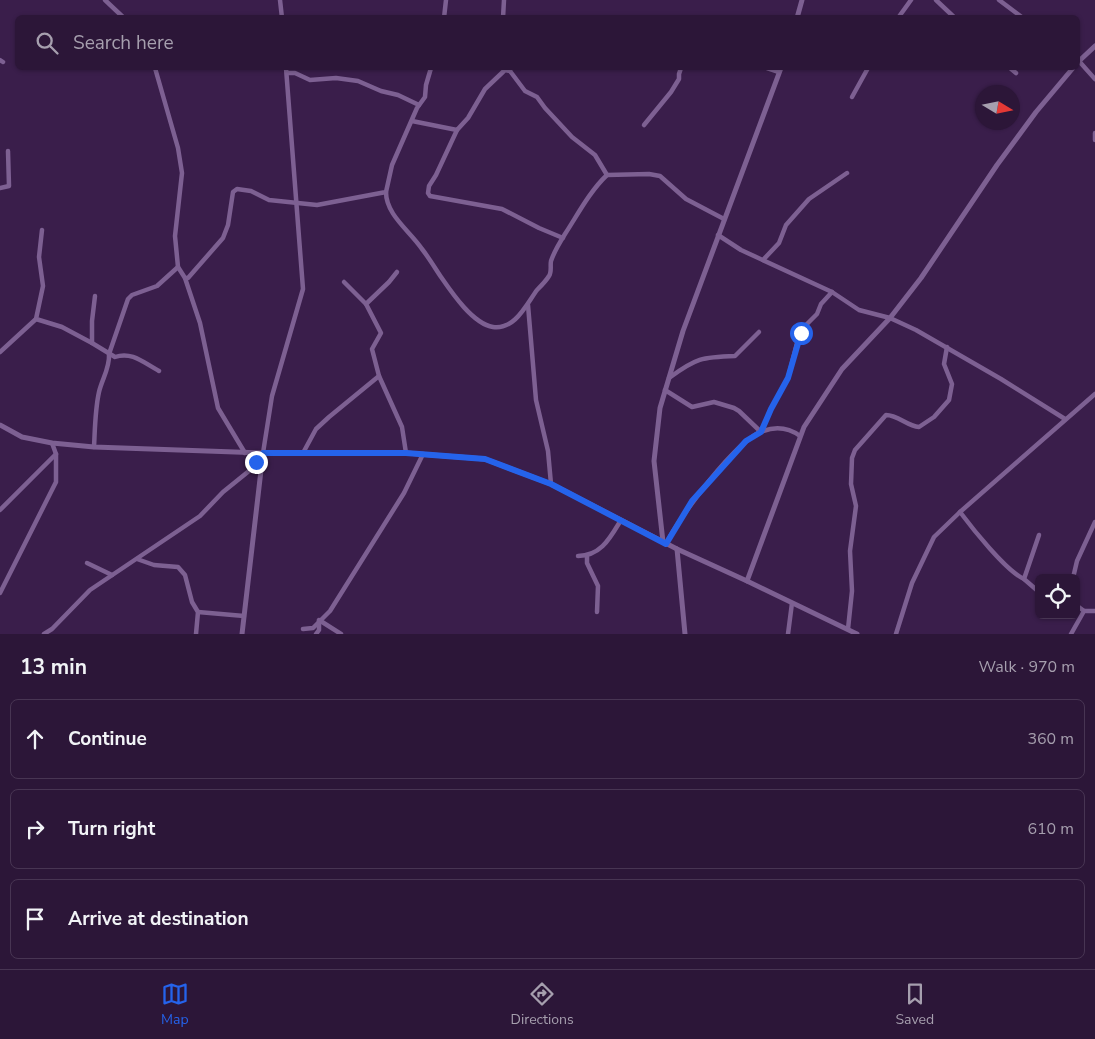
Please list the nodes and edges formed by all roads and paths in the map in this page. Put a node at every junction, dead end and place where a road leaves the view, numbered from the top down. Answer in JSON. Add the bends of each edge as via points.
{"nodes":[{"id":1,"x":106,"y":0,"type":"edge"},
{"id":2,"x":280,"y":0,"type":"edge"},
{"id":3,"x":446,"y":0,"type":"edge"},
{"id":4,"x":504,"y":0,"type":"edge"},
{"id":5,"x":802,"y":0,"type":"edge"},
{"id":6,"x":911,"y":0,"type":"edge"},
{"id":7,"x":936,"y":0,"type":"edge"},
{"id":8,"x":999,"y":0,"type":"edge"},
{"id":9,"x":121,"y":15,"type":"edge"},
{"id":10,"x":282,"y":15,"type":"edge"},
{"id":11,"x":444,"y":15,"type":"edge"},
{"id":12,"x":503,"y":15,"type":"edge"},
{"id":13,"x":798,"y":15,"type":"edge"},
{"id":14,"x":900,"y":15,"type":"edge"},
{"id":15,"x":952,"y":15,"type":"edge"},
{"id":16,"x":1019,"y":15,"type":"edge"},
{"id":17,"x":1095,"y":46,"type":"edge"},
{"id":18,"x":1080,"y":59,"type":"edge"},
{"id":19,"x":1080,"y":63,"type":"edge"},
{"id":20,"x":155,"y":70,"type":"edge"},
{"id":21,"x":286,"y":70,"type":"edge"},
{"id":22,"x":430,"y":70,"type":"edge"},
{"id":23,"x":505,"y":70,"type":"edge"},
{"id":24,"x":511,"y":70,"type":"edge"},
{"id":25,"x":680,"y":70,"type":"edge"},
{"id":26,"x":780,"y":70,"type":"edge"},
{"id":27,"x":867,"y":70,"type":"edge"},
{"id":28,"x":1012,"y":70,"type":"edge"},
{"id":29,"x":1071,"y":70,"type":"edge"},
{"id":30,"x":1016,"y":73,"type":"dead end"},
{"id":31,"x":1095,"y":79,"type":"edge"},
{"id":32,"x":852,"y":97,"type":"dead end"},
{"id":33,"x":419,"y":105,"type":"junction"},
{"id":34,"x":412,"y":121,"type":"junction"},
{"id":35,"x":644,"y":125,"type":"dead end"},
{"id":36,"x":457,"y":130,"type":"junction"},
{"id":37,"x":1095,"y":133,"type":"edge"},
{"id":38,"x":1095,"y":140,"type":"edge"},
{"id":39,"x":8,"y":151,"type":"dead end"},
{"id":40,"x":847,"y":173,"type":"dead end"},
{"id":41,"x":607,"y":175,"type":"junction"},
{"id":42,"x":0,"y":188,"type":"edge"},
{"id":43,"x":386,"y":192,"type":"junction"},
{"id":44,"x":297,"y":202,"type":"junction"},
{"id":45,"x":724,"y":220,"type":"junction"},
{"id":46,"x":42,"y":230,"type":"dead end"},
{"id":47,"x":718,"y":235,"type":"junction"},
{"id":48,"x":563,"y":238,"type":"junction"},
{"id":49,"x":763,"y":260,"type":"junction"},
{"id":50,"x":178,"y":267,"type":"junction"},
{"id":51,"x":396,"y":272,"type":"dead end"},
{"id":52,"x":185,"y":278,"type":"junction"},
{"id":53,"x":344,"y":282,"type":"dead end"},
{"id":54,"x":832,"y":292,"type":"junction"},
{"id":55,"x":95,"y":296,"type":"dead end"},
{"id":56,"x":366,"y":304,"type":"junction"},
{"id":57,"x":528,"y":305,"type":"junction"},
{"id":58,"x":890,"y":318,"type":"junction"},
{"id":59,"x":36,"y":319,"type":"junction"},
{"id":60,"x":759,"y":332,"type":"dead end"},
{"id":61,"x":92,"y":342,"type":"junction"},
{"id":62,"x":947,"y":347,"type":"junction"},
{"id":63,"x":0,"y":352,"type":"edge"},
{"id":64,"x":109,"y":354,"type":"junction"},
{"id":65,"x":159,"y":371,"type":"dead end"},
{"id":66,"x":379,"y":376,"type":"junction"},
{"id":67,"x":669,"y":378,"type":"junction"},
{"id":68,"x":665,"y":390,"type":"junction"},
{"id":69,"x":1095,"y":394,"type":"edge"},
{"id":70,"x":1065,"y":419,"type":"junction"},
{"id":71,"x":0,"y":425,"type":"edge"},
{"id":72,"x":761,"y":432,"type":"junction"},
{"id":73,"x":800,"y":436,"type":"junction"},
{"id":74,"x":52,"y":444,"type":"junction"},
{"id":75,"x":94,"y":447,"type":"junction"},
{"id":76,"x":245,"y":453,"type":"junction"},
{"id":77,"x":263,"y":453,"type":"junction"},
{"id":78,"x":303,"y":453,"type":"junction"},
{"id":79,"x":406,"y":453,"type":"junction"},
{"id":80,"x":56,"y":454,"type":"junction"},
{"id":81,"x":422,"y":454,"type":"junction"},
{"id":82,"x":551,"y":484,"type":"junction"},
{"id":83,"x":0,"y":510,"type":"edge"},
{"id":84,"x":960,"y":512,"type":"junction"},
{"id":85,"x":620,"y":520,"type":"junction"},
{"id":86,"x":1095,"y":522,"type":"edge"},
{"id":87,"x":1039,"y":535,"type":"dead end"},
{"id":88,"x":665,"y":543,"type":"junction"},
{"id":89,"x":677,"y":549,"type":"junction"},
{"id":90,"x":578,"y":556,"type":"dead end"},
{"id":91,"x":587,"y":556,"type":"junction"},
{"id":92,"x":137,"y":559,"type":"junction"},
{"id":93,"x":87,"y":563,"type":"dead end"},
{"id":94,"x":1074,"y":574,"type":"edge"},
{"id":95,"x":112,"y":575,"type":"junction"},
{"id":96,"x":1024,"y":579,"type":"junction"},
{"id":97,"x":747,"y":581,"type":"junction"},
{"id":98,"x":1035,"y":589,"type":"edge"},
{"id":99,"x":0,"y":593,"type":"edge"},
{"id":100,"x":792,"y":603,"type":"junction"},
{"id":101,"x":1080,"y":608,"type":"edge"},
{"id":102,"x":1084,"y":611,"type":"junction"},
{"id":103,"x":1095,"y":611,"type":"edge"},
{"id":104,"x":198,"y":612,"type":"junction"},
{"id":105,"x":596,"y":612,"type":"dead end"},
{"id":106,"x":244,"y":616,"type":"junction"},
{"id":107,"x":319,"y":620,"type":"junction"},
{"id":108,"x":302,"y":629,"type":"dead end"},
{"id":109,"x":848,"y":629,"type":"junction"},
{"id":110,"x":44,"y":634,"type":"edge"},
{"id":111,"x":196,"y":634,"type":"edge"},
{"id":112,"x":242,"y":634,"type":"edge"},
{"id":113,"x":316,"y":634,"type":"edge"},
{"id":114,"x":341,"y":634,"type":"edge"},
{"id":115,"x":685,"y":634,"type":"edge"},
{"id":116,"x":788,"y":634,"type":"edge"},
{"id":117,"x":858,"y":634,"type":"edge"},
{"id":118,"x":896,"y":634,"type":"edge"},
{"id":119,"x":1071,"y":634,"type":"edge"}],
"edges":[{"from":1,"to":9,"type":"street"},
{"from":2,"to":10,"type":"street"},
{"from":3,"to":11,"type":"street"},
{"from":4,"to":12,"type":"street"},
{"from":5,"to":13,"type":"street"},
{"from":6,"to":14,"type":"street"},
{"from":7,"to":15,"type":"street"},
{"from":8,"to":16,"type":"street"},
{"from":17,"to":18,"type":"street"},
{"from":19,"to":31,"type":"street"},
{"from":20,"to":50,"type":"street","via":[[178,148],[182,174],[175,236]]},
{"from":21,"to":33,"type":"street","via":[[310,80],[336,78],[358,82]]},
{"from":21,"to":44,"type":"street"},
{"from":22,"to":33,"type":"street","via":[[425,97]]},
{"from":23,"to":36,"type":"street","via":[[485,89]]},
{"from":24,"to":41,"type":"street","via":[[525,91],[536,97],[572,137],[595,155]]},
{"from":25,"to":35,"type":"street","via":[[680,79]]},
{"from":26,"to":45,"type":"street"},
{"from":27,"to":32,"type":"street"},
{"from":28,"to":30,"type":"street"},
{"from":29,"to":58,"type":"street","via":[[1036,112]]},
{"from":33,"to":34,"type":"street"},
{"from":34,"to":36,"type":"street"},
{"from":34,"to":43,"type":"street","via":[[392,165]]},
{"from":36,"to":48,"type":"street","via":[[429,186],[430,196],[502,210]]},
{"from":37,"to":38,"type":"street"},
{"from":39,"to":42,"type":"street","via":[[9,186]]},
{"from":40,"to":49,"type":"street","via":[[809,198],[786,225],[779,243]]},
{"from":41,"to":45,"type":"street","via":[[660,176],[686,199]]},
{"from":41,"to":48,"type":"street"},
{"from":43,"to":44,"type":"street","via":[[324,205]]},
{"from":43,"to":57,"type":"street","via":[[388,205],[456,298],[481,321],[491,327],[511,323]]},
{"from":44,"to":52,"type":"street","via":[[269,200],[251,191],[237,189],[233,192],[224,238],[194,273]]},
{"from":44,"to":77,"type":"street","via":[[304,289],[272,396]]},
{"from":45,"to":47,"type":"street"},
{"from":46,"to":59,"type":"street","via":[[39,257],[43,286]]},
{"from":47,"to":49,"type":"street"},
{"from":47,"to":67,"type":"street"},
{"from":48,"to":57,"type":"street","via":[[550,264],[550,275]]},
{"from":49,"to":54,"type":"street"},
{"from":50,"to":52,"type":"street"},
{"from":50,"to":64,"type":"street","via":[[156,286],[128,299]]},
{"from":51,"to":56,"type":"street"},
{"from":52,"to":76,"type":"street","via":[[200,324],[218,408]]},
{"from":53,"to":56,"type":"street"},
{"from":54,"to":58,"type":"street","via":[[859,310]]},
{"from":54,"to":72,"type":"street","via":[[804,327],[788,378]]},
{"from":55,"to":61,"type":"street"},
{"from":56,"to":66,"type":"street","via":[[381,333],[372,349]]},
{"from":57,"to":82,"type":"street","via":[[536,400],[548,451]]},
{"from":58,"to":62,"type":"street"},
{"from":58,"to":73,"type":"street","via":[[842,369]]},
{"from":59,"to":61,"type":"street"},
{"from":59,"to":63,"type":"street"},
{"from":60,"to":67,"type":"street","via":[[735,356],[709,356],[689,363]]},
{"from":61,"to":64,"type":"street"},
{"from":62,"to":70,"type":"street"},
{"from":62,"to":109,"type":"street","via":[[944,364],[952,384],[950,400],[919,427],[886,415],[855,450],[852,458],[851,484],[856,506],[850,550],[852,591]]},
{"from":64,"to":65,"type":"street","via":[[131,356]]},
{"from":64,"to":75,"type":"street","via":[[110,362],[96,409]]},
{"from":66,"to":78,"type":"street","via":[[316,430]]},
{"from":66,"to":79,"type":"street","via":[[402,427]]},
{"from":67,"to":68,"type":"street"},
{"from":68,"to":72,"type":"street","via":[[692,406],[714,402],[740,411]]},
{"from":68,"to":88,"type":"street","via":[[654,461]]},
{"from":69,"to":70,"type":"street"},
{"from":70,"to":84,"type":"street"},
{"from":71,"to":74,"type":"street","via":[[22,437]]},
{"from":72,"to":73,"type":"street","via":[[785,428]]},
{"from":72,"to":88,"type":"street","via":[[746,441],[692,501]]},
{"from":73,"to":97,"type":"street"},
{"from":74,"to":75,"type":"street"},
{"from":74,"to":80,"type":"street"},
{"from":75,"to":76,"type":"street"},
{"from":76,"to":77,"type":"street"},
{"from":77,"to":78,"type":"street"},
{"from":77,"to":92,"type":"street","via":[[249,471],[200,516]]},
{"from":77,"to":106,"type":"street"},
{"from":78,"to":79,"type":"street"},
{"from":79,"to":81,"type":"street"},
{"from":80,"to":83,"type":"street"},
{"from":80,"to":99,"type":"street","via":[[56,482]]},
{"from":81,"to":82,"type":"street","via":[[485,459]]},
{"from":81,"to":107,"type":"street","via":[[383,529],[330,611]]},
{"from":82,"to":85,"type":"street"},
{"from":84,"to":96,"type":"street","via":[[992,550]]},
{"from":84,"to":118,"type":"street","via":[[934,537],[912,583]]},
{"from":85,"to":88,"type":"street"},
{"from":85,"to":91,"type":"street","via":[[603,546]]},
{"from":86,"to":94,"type":"street"},
{"from":87,"to":96,"type":"street"},
{"from":88,"to":89,"type":"street"},
{"from":89,"to":97,"type":"street"},
{"from":89,"to":115,"type":"street"},
{"from":90,"to":91,"type":"street"},
{"from":91,"to":105,"type":"street","via":[[598,586]]},
{"from":92,"to":95,"type":"street"},
{"from":92,"to":104,"type":"street","via":[[154,565],[178,567],[185,575]]},
{"from":93,"to":95,"type":"street"},
{"from":95,"to":110,"type":"street","via":[[90,590]]},
{"from":96,"to":98,"type":"street"},
{"from":97,"to":100,"type":"street"},
{"from":100,"to":109,"type":"street"},
{"from":100,"to":116,"type":"street"},
{"from":101,"to":102,"type":"street"},
{"from":102,"to":103,"type":"street"},
{"from":102,"to":119,"type":"street"},
{"from":104,"to":106,"type":"street"},
{"from":104,"to":111,"type":"street"},
{"from":106,"to":112,"type":"street"},
{"from":107,"to":108,"type":"street","via":[[313,628]]},
{"from":107,"to":113,"type":"street"},
{"from":107,"to":114,"type":"street"},
{"from":109,"to":117,"type":"street"}]}
